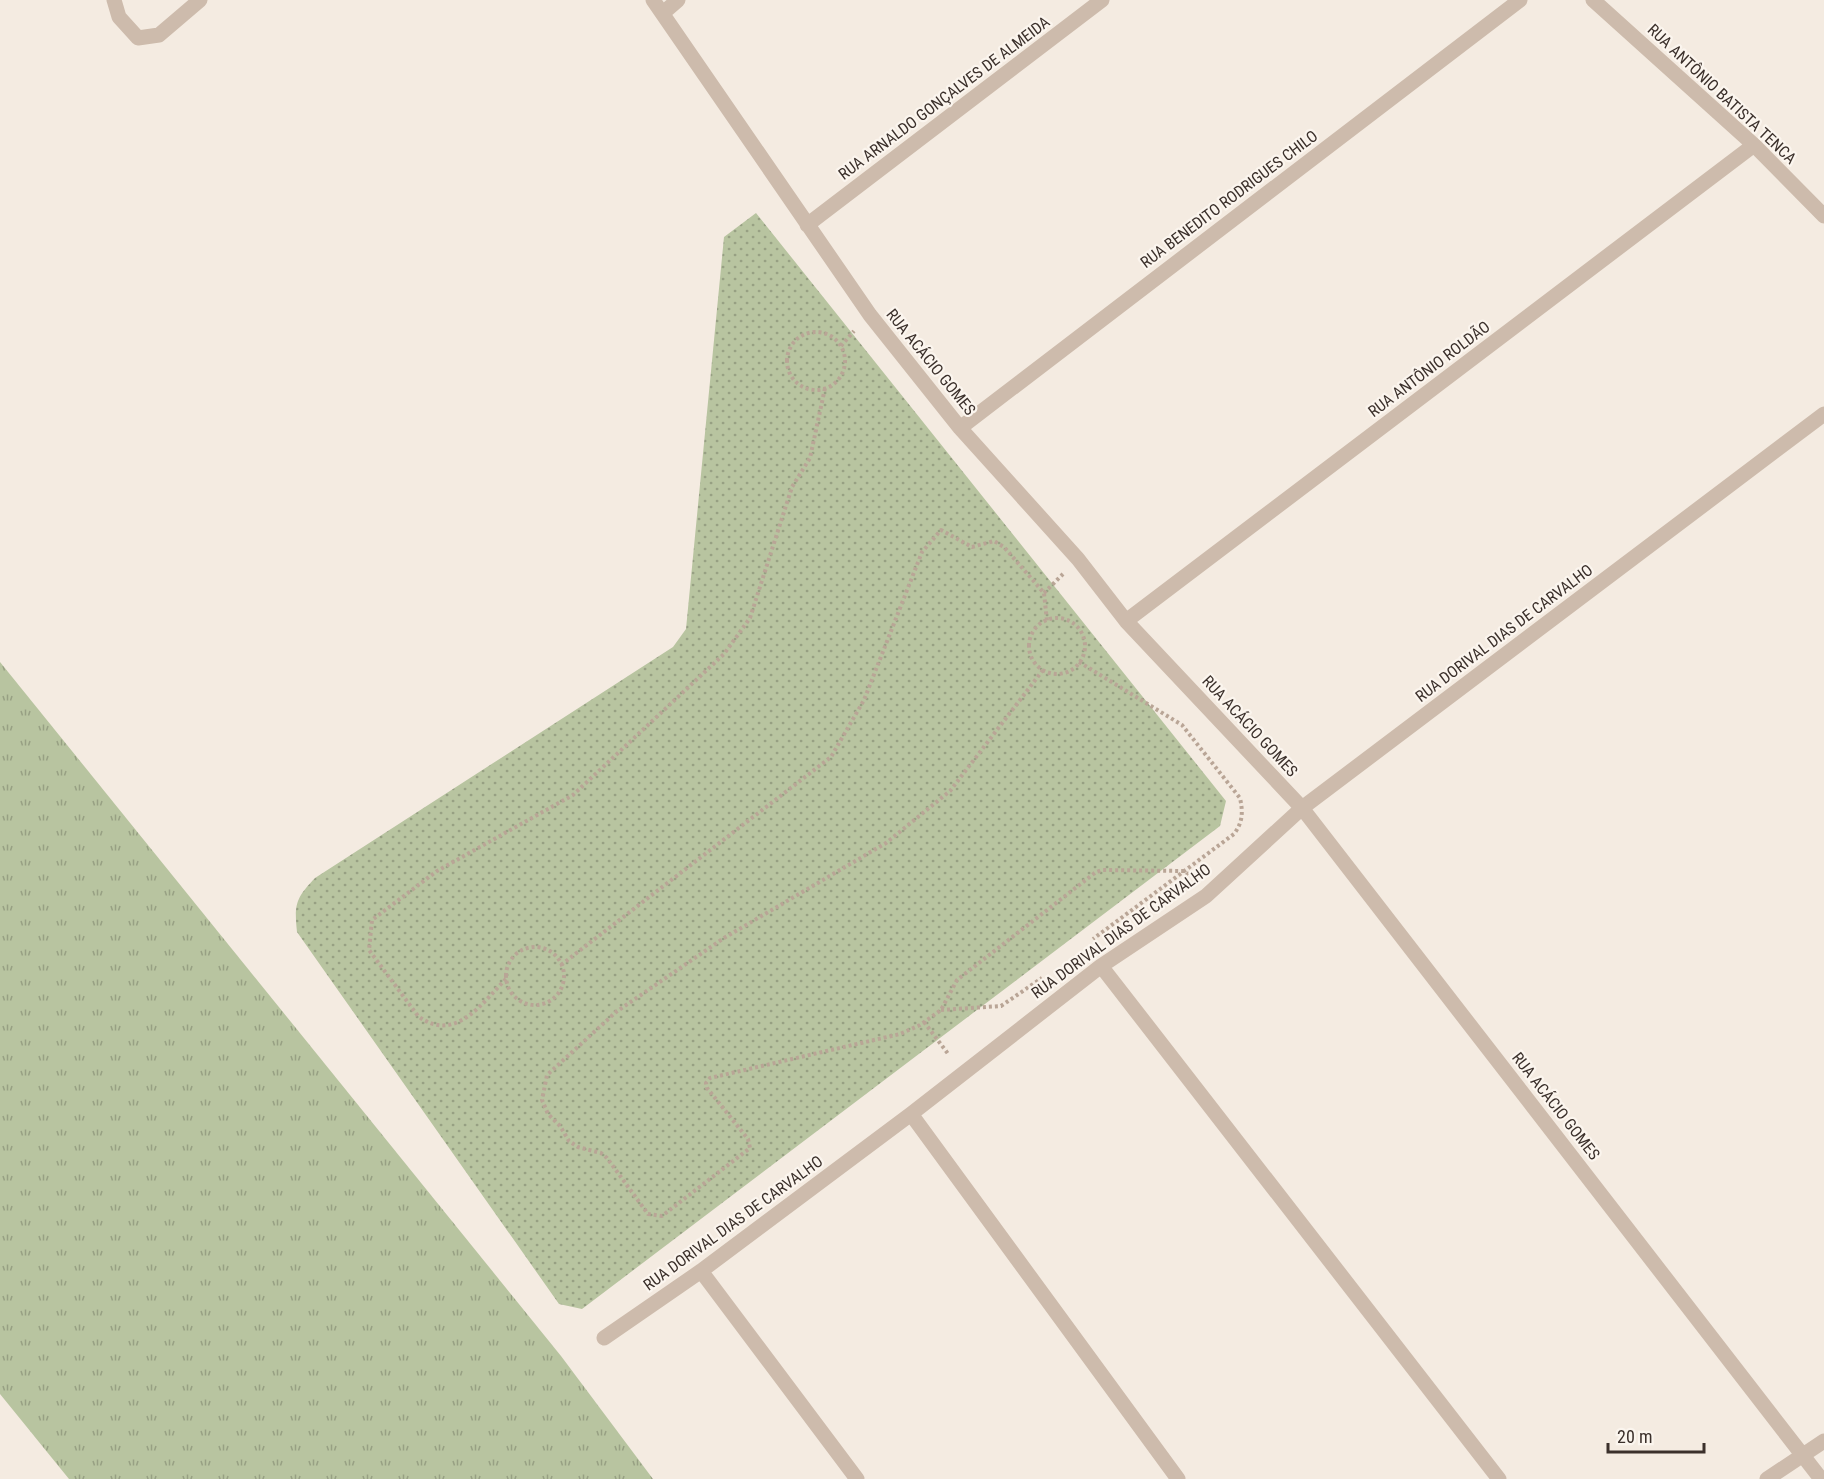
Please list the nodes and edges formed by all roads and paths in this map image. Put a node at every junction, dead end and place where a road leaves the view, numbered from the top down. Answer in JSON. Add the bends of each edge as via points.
{"nodes":[{"id":1,"x":114,"y":0,"type":"edge"},
{"id":2,"x":200,"y":0,"type":"edge"},
{"id":3,"x":653,"y":0,"type":"edge"},
{"id":4,"x":678,"y":0,"type":"edge"},
{"id":5,"x":1102,"y":0,"type":"edge"},
{"id":6,"x":1520,"y":0,"type":"edge"},
{"id":7,"x":1593,"y":0,"type":"edge"},
{"id":8,"x":663,"y":12,"type":"junction"},
{"id":9,"x":1754,"y":145,"type":"junction"},
{"id":10,"x":1824,"y":216,"type":"edge"},
{"id":11,"x":807,"y":225,"type":"junction"},
{"id":12,"x":825,"y":388,"type":"junction"},
{"id":13,"x":1824,"y":414,"type":"edge"},
{"id":14,"x":960,"y":428,"type":"junction"},
{"id":15,"x":1047,"y":621,"type":"junction"},
{"id":16,"x":1126,"y":621,"type":"junction"},
{"id":17,"x":1079,"y":662,"type":"junction"},
{"id":18,"x":1043,"y":670,"type":"junction"},
{"id":19,"x":1302,"y":808,"type":"junction"},
{"id":20,"x":1185,"y":871,"type":"junction"},
{"id":21,"x":1088,"y":943,"type":"dead end"},
{"id":22,"x":561,"y":965,"type":"junction"},
{"id":23,"x":1101,"y":966,"type":"junction"},
{"id":24,"x":1050,"y":972,"type":"dead end"},
{"id":25,"x":506,"y":979,"type":"junction"},
{"id":26,"x":940,"y":1010,"type":"junction"},
{"id":27,"x":924,"y":1022,"type":"junction"},
{"id":28,"x":963,"y":1074,"type":"junction"},
{"id":29,"x":911,"y":1114,"type":"junction"},
{"id":30,"x":701,"y":1271,"type":"junction"},
{"id":31,"x":604,"y":1338,"type":"dead end"},
{"id":32,"x":1824,"y":1441,"type":"edge"},
{"id":33,"x":1804,"y":1455,"type":"junction"},
{"id":34,"x":857,"y":1479,"type":"edge"},
{"id":35,"x":1178,"y":1479,"type":"edge"},
{"id":36,"x":1499,"y":1479,"type":"edge"},
{"id":37,"x":1767,"y":1479,"type":"edge"},
{"id":38,"x":1821,"y":1479,"type":"edge"}],
"edges":[{"from":1,"to":2,"type":"street","via":[[119,17],[138,38],[159,35]]},
{"from":3,"to":8,"type":"street","name":"RUA ACÁCIO GOMES"},
{"from":4,"to":8,"type":"street"},
{"from":5,"to":11,"type":"street","name":"RUA ARNALDO GONÇALVES DE ALMEIDA"},
{"from":6,"to":14,"type":"street","name":"RUA BENEDITO RODRIGUES CHILO"},
{"from":7,"to":9,"type":"street","name":"RUA ANTÔNIO BATISTA TENCA"},
{"from":8,"to":11,"type":"street","name":"RUA ACÁCIO GOMES"},
{"from":9,"to":10,"type":"street","name":"RUA ANTÔNIO BATISTA TENCA"},
{"from":9,"to":16,"type":"street","name":"RUA ANTÔNIO ROLDÃO"},
{"from":11,"to":14,"type":"street","name":"RUA ACÁCIO GOMES","via":[[870,315]]},
{"from":12,"to":12,"type":"path","via":[[806,388],[787,369],[789,349],[802,335],[822,332],[843,350],[844,369]]},
{"from":12,"to":25,"type":"path","via":[[810,458],[792,487],[750,618],[724,654],[573,795],[437,871],[372,920],[369,950],[427,1023],[465,1021]]},
{"from":13,"to":19,"type":"street","name":"RUA DORIVAL DIAS DE CARVALHO"},
{"from":14,"to":16,"type":"street","name":"RUA ACÁCIO GOMES","via":[[1078,559]]},
{"from":15,"to":17,"type":"path","via":[[1061,619],[1077,627],[1084,644]]},
{"from":15,"to":18,"type":"path","via":[[1036,628],[1029,644],[1033,662]]},
{"from":15,"to":22,"type":"path","via":[[1044,593],[1004,547],[994,541],[972,547],[940,530],[922,552],[864,700],[831,757]]},
{"from":16,"to":19,"type":"street","name":"RUA ACÁCIO GOMES"},
{"from":17,"to":18,"type":"path","via":[[1057,674]]},
{"from":17,"to":20,"type":"path","via":[[1182,725],[1240,798],[1242,816],[1234,834]]},
{"from":18,"to":27,"type":"path","via":[[950,791],[886,843],[724,938],[616,1012],[547,1075],[542,1100],[569,1141],[602,1153],[643,1209],[662,1216],[750,1148],[748,1139],[707,1088],[710,1078],[886,1038]]},
{"from":19,"to":23,"type":"street","name":"RUA DORIVAL DIAS DE CARVALHO","via":[[1206,896]]},
{"from":19,"to":33,"type":"street","name":"RUA ACÁCIO GOMES"},
{"from":20,"to":21,"type":"path"},
{"from":20,"to":26,"type":"path","via":[[1096,872],[957,980]]},
{"from":22,"to":25,"type":"path","via":[[544,949],[525,949],[510,960]]},
{"from":22,"to":25,"type":"path","via":[[561,987],[549,1001],[540,1004],[514,996]]},
{"from":23,"to":28,"type":"street","name":"RUA DORIVAL DIAS DE CARVALHO"},
{"from":23,"to":36,"type":"street"},
{"from":24,"to":26,"type":"path","via":[[1001,1006]]},
{"from":26,"to":27,"type":"path"},
{"from":27,"to":28,"type":"path"},
{"from":28,"to":29,"type":"street","name":"RUA DORIVAL DIAS DE CARVALHO"},
{"from":29,"to":30,"type":"street","name":"RUA DORIVAL DIAS DE CARVALHO"},
{"from":29,"to":35,"type":"street"},
{"from":30,"to":31,"type":"street","name":"RUA DORIVAL DIAS DE CARVALHO"},
{"from":30,"to":34,"type":"street"},
{"from":32,"to":33,"type":"street"},
{"from":33,"to":37,"type":"street"},
{"from":33,"to":38,"type":"street","name":"RUA ACÁCIO GOMES"}]}
